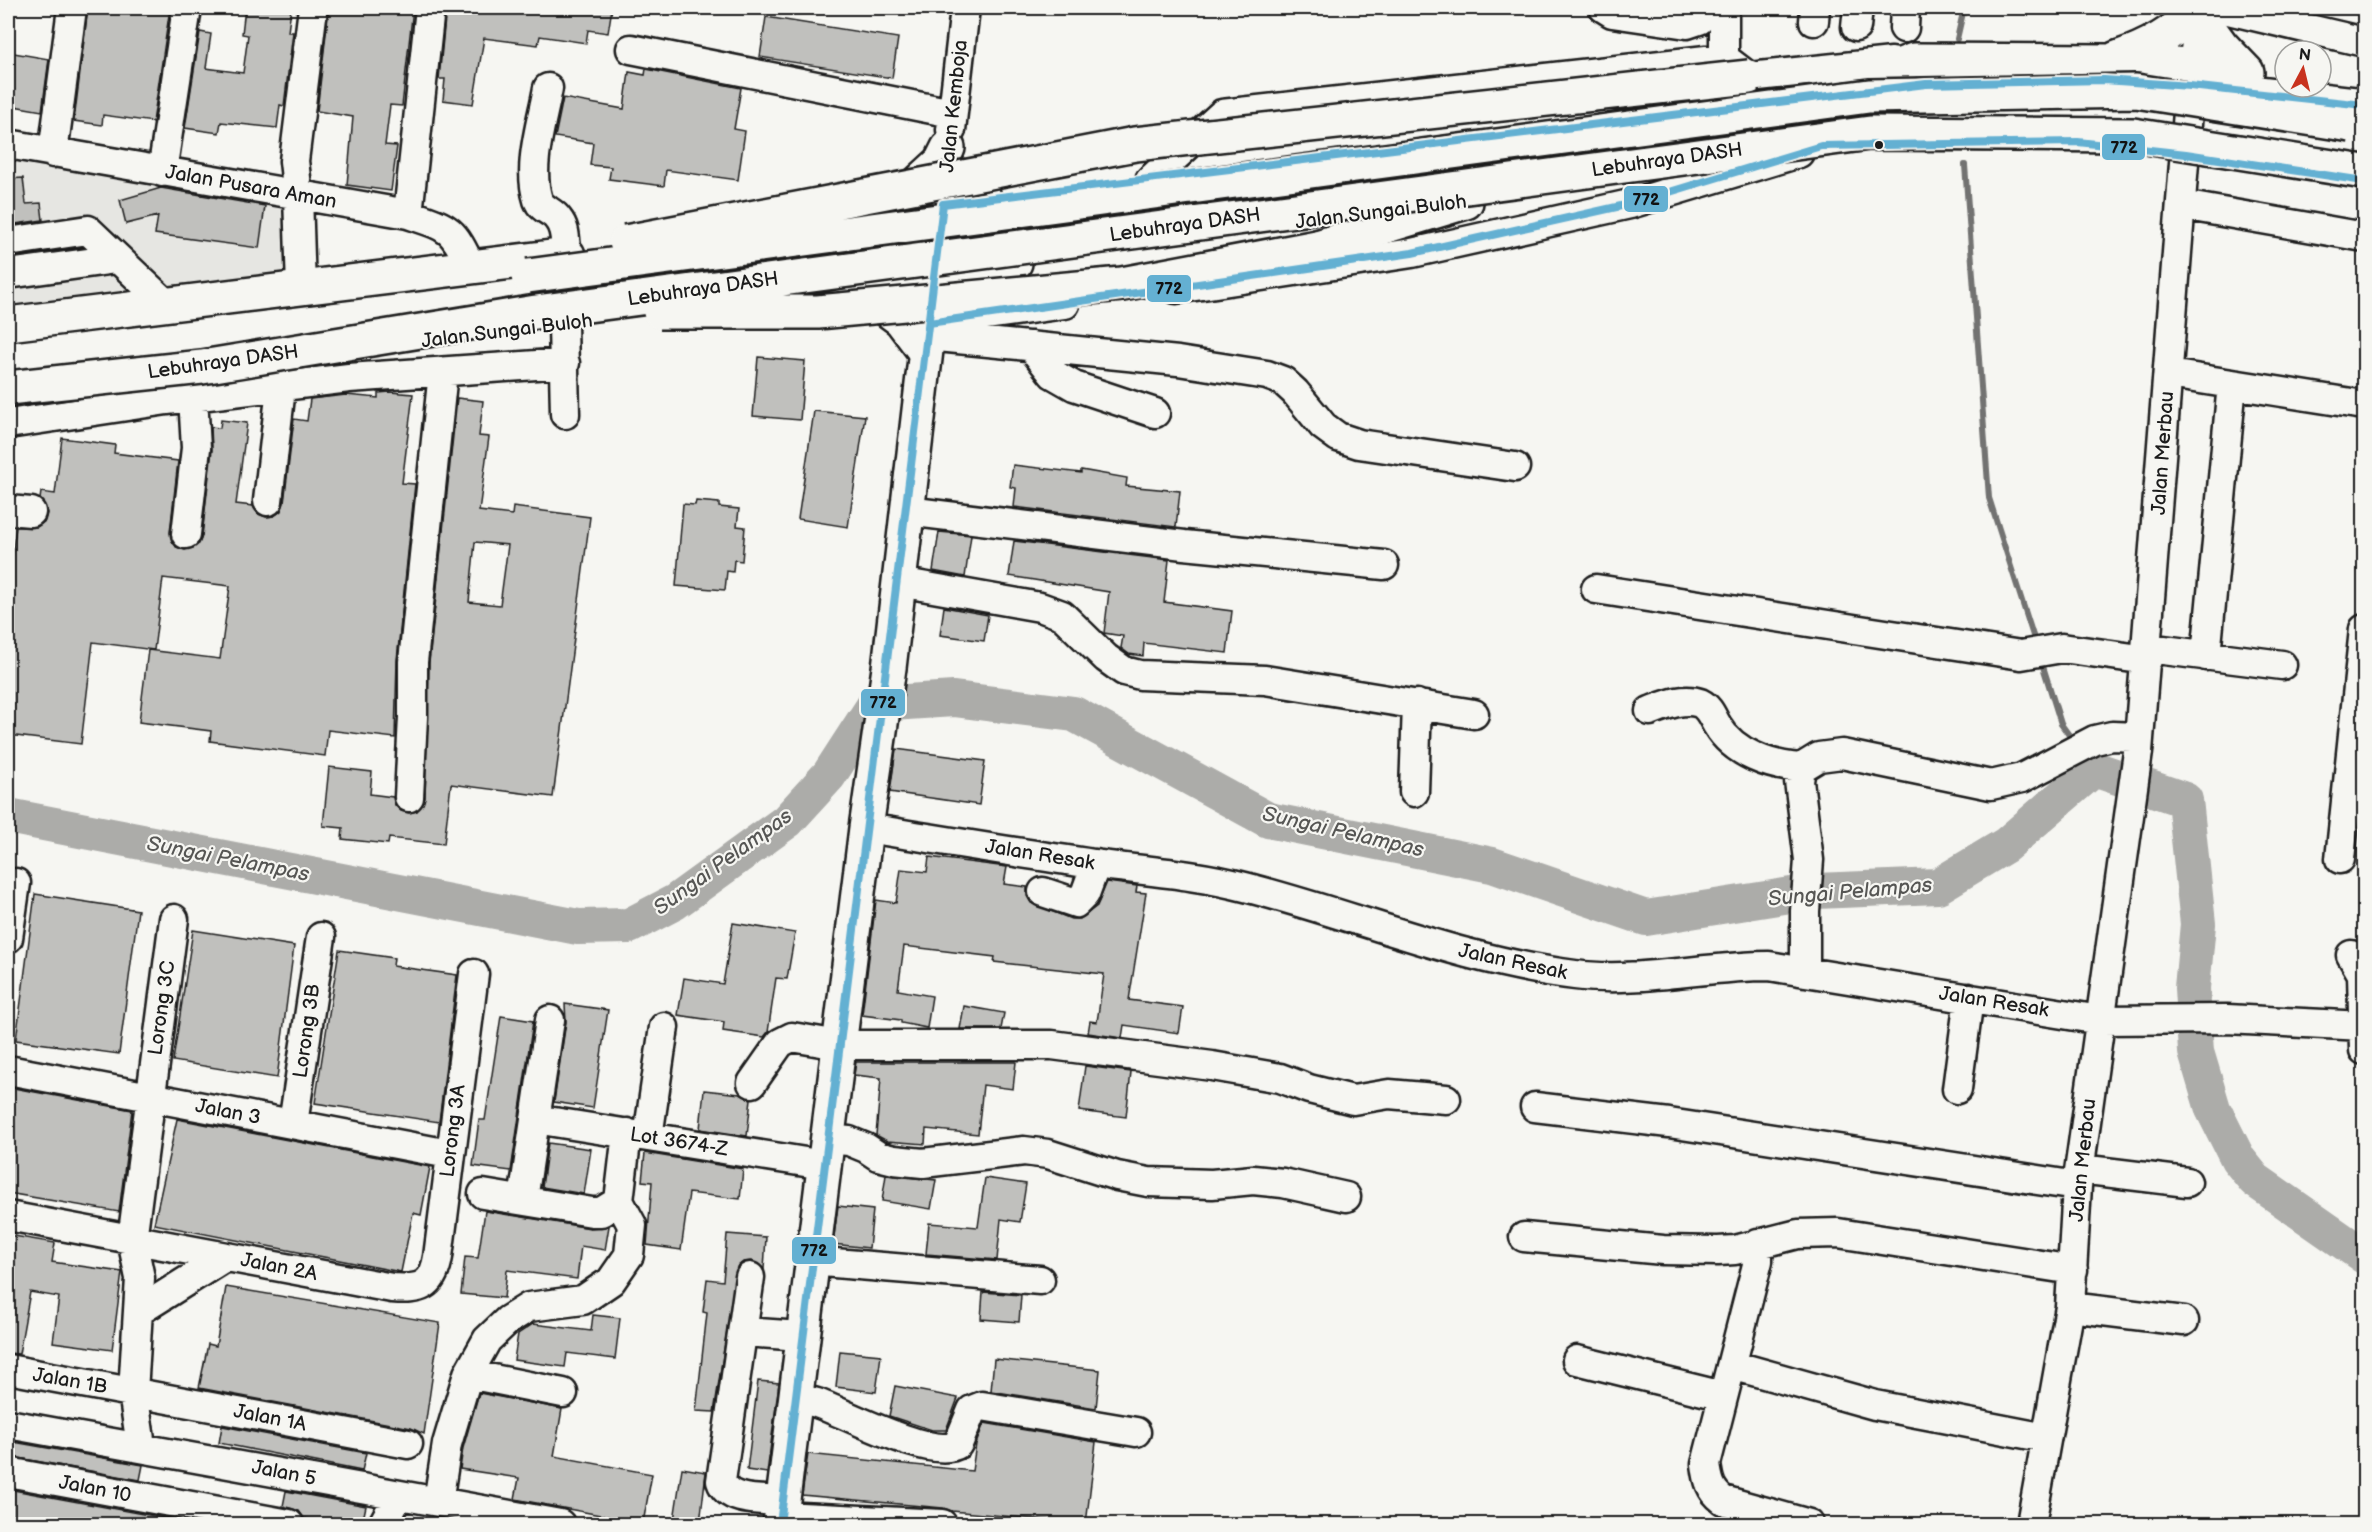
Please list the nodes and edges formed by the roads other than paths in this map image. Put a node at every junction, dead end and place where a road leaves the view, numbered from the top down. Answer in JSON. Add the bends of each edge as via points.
{"nodes":[{"id":1,"x":72,"y":8,"type":"edge"},
{"id":2,"x":188,"y":8,"type":"edge"},
{"id":3,"x":313,"y":8,"type":"edge"},
{"id":4,"x":429,"y":8,"type":"edge"},
{"id":5,"x":965,"y":8,"type":"edge"},
{"id":6,"x":1604,"y":8,"type":"edge"},
{"id":7,"x":1702,"y":8,"type":"edge"},
{"id":8,"x":1724,"y":8,"type":"edge"},
{"id":9,"x":2205,"y":10,"type":"edge"},
{"id":10,"x":2364,"y":42,"type":"edge"},
{"id":11,"x":631,"y":49,"type":"dead end"},
{"id":12,"x":1914,"y":60,"type":"junction"},
{"id":13,"x":2110,"y":61,"type":"junction"},
{"id":14,"x":1736,"y":68,"type":"junction"},
{"id":15,"x":2247,"y":72,"type":"junction"},
{"id":16,"x":2273,"y":75,"type":"edge"},
{"id":17,"x":2192,"y":76,"type":"junction"},
{"id":18,"x":2333,"y":83,"type":"edge"},
{"id":19,"x":548,"y":88,"type":"dead end"},
{"id":20,"x":2364,"y":88,"type":"edge"},
{"id":21,"x":1821,"y":96,"type":"junction"},
{"id":22,"x":2364,"y":105,"type":"edge"},
{"id":23,"x":952,"y":113,"type":"junction"},
{"id":24,"x":2364,"y":128,"type":"edge"},
{"id":25,"x":8,"y":144,"type":"edge"},
{"id":26,"x":1821,"y":147,"type":"junction"},
{"id":27,"x":948,"y":148,"type":"junction"},
{"id":28,"x":53,"y":153,"type":"junction"},
{"id":29,"x":2186,"y":154,"type":"junction"},
{"id":30,"x":162,"y":172,"type":"junction"},
{"id":31,"x":2364,"y":172,"type":"edge"},
{"id":32,"x":1150,"y":180,"type":"junction"},
{"id":33,"x":2364,"y":181,"type":"edge"},
{"id":34,"x":298,"y":195,"type":"junction"},
{"id":35,"x":1466,"y":202,"type":"junction"},
{"id":36,"x":943,"y":204,"type":"junction"},
{"id":37,"x":2182,"y":205,"type":"junction"},
{"id":38,"x":874,"y":211,"type":"junction"},
{"id":39,"x":408,"y":214,"type":"junction"},
{"id":40,"x":2364,"y":237,"type":"edge"},
{"id":41,"x":8,"y":242,"type":"edge"},
{"id":42,"x":567,"y":255,"type":"junction"},
{"id":43,"x":116,"y":259,"type":"junction"},
{"id":44,"x":471,"y":267,"type":"junction"},
{"id":45,"x":8,"y":274,"type":"edge"},
{"id":46,"x":528,"y":276,"type":"junction"},
{"id":47,"x":934,"y":276,"type":"junction"},
{"id":48,"x":848,"y":287,"type":"junction"},
{"id":49,"x":301,"y":289,"type":"junction"},
{"id":50,"x":166,"y":303,"type":"junction"},
{"id":51,"x":549,"y":318,"type":"junction"},
{"id":52,"x":8,"y":324,"type":"edge"},
{"id":53,"x":927,"y":337,"type":"junction"},
{"id":54,"x":8,"y":346,"type":"edge"},
{"id":55,"x":1030,"y":346,"type":"junction"},
{"id":56,"x":565,"y":363,"type":"junction"},
{"id":57,"x":444,"y":372,"type":"junction"},
{"id":58,"x":2169,"y":374,"type":"junction"},
{"id":59,"x":2232,"y":384,"type":"junction"},
{"id":60,"x":8,"y":388,"type":"edge"},
{"id":61,"x":281,"y":388,"type":"junction"},
{"id":62,"x":193,"y":397,"type":"junction"},
{"id":63,"x":8,"y":401,"type":"edge"},
{"id":64,"x":2364,"y":405,"type":"edge"},
{"id":65,"x":1155,"y":413,"type":"dead end"},
{"id":66,"x":565,"y":414,"type":"dead end"},
{"id":67,"x":8,"y":424,"type":"edge"},
{"id":68,"x":1515,"y":467,"type":"dead end"},
{"id":69,"x":268,"y":501,"type":"dead end"},
{"id":70,"x":907,"y":511,"type":"junction"},
{"id":71,"x":186,"y":534,"type":"dead end"},
{"id":72,"x":1384,"y":565,"type":"dead end"},
{"id":73,"x":899,"y":582,"type":"junction"},
{"id":74,"x":1596,"y":589,"type":"dead end"},
{"id":75,"x":2364,"y":629,"type":"edge"},
{"id":76,"x":2147,"y":654,"type":"junction"},
{"id":77,"x":2206,"y":656,"type":"junction"},
{"id":78,"x":2282,"y":665,"type":"dead end"},
{"id":79,"x":1417,"y":704,"type":"junction"},
{"id":80,"x":1650,"y":711,"type":"dead end"},
{"id":81,"x":1474,"y":714,"type":"dead end"},
{"id":82,"x":2139,"y":744,"type":"junction"},
{"id":83,"x":1801,"y":768,"type":"junction"},
{"id":84,"x":1414,"y":792,"type":"dead end"},
{"id":85,"x":409,"y":796,"type":"dead end"},
{"id":86,"x":866,"y":828,"type":"junction"},
{"id":87,"x":2340,"y":859,"type":"dead end"},
{"id":88,"x":1096,"y":864,"type":"junction"},
{"id":89,"x":16,"y":883,"type":"dead end"},
{"id":90,"x":1043,"y":892,"type":"dead end"},
{"id":91,"x":174,"y":919,"type":"dead end"},
{"id":92,"x":321,"y":937,"type":"dead end"},
{"id":93,"x":8,"y":938,"type":"edge"},
{"id":94,"x":2351,"y":955,"type":"dead end"},
{"id":95,"x":1806,"y":972,"type":"junction"},
{"id":96,"x":474,"y":974,"type":"dead end"},
{"id":97,"x":1969,"y":998,"type":"junction"},
{"id":98,"x":549,"y":1020,"type":"dead end"},
{"id":99,"x":2100,"y":1020,"type":"junction"},
{"id":100,"x":2364,"y":1026,"type":"edge"},
{"id":101,"x":664,"y":1027,"type":"dead end"},
{"id":102,"x":839,"y":1045,"type":"junction"},
{"id":103,"x":2364,"y":1050,"type":"edge"},
{"id":104,"x":8,"y":1070,"type":"edge"},
{"id":105,"x":752,"y":1083,"type":"dead end"},
{"id":106,"x":1958,"y":1089,"type":"dead end"},
{"id":107,"x":150,"y":1097,"type":"junction"},
{"id":108,"x":1446,"y":1098,"type":"dead end"},
{"id":109,"x":1535,"y":1107,"type":"dead end"},
{"id":110,"x":535,"y":1119,"type":"junction"},
{"id":111,"x":294,"y":1124,"type":"junction"},
{"id":112,"x":637,"y":1135,"type":"junction"},
{"id":113,"x":825,"y":1152,"type":"junction"},
{"id":114,"x":449,"y":1154,"type":"junction"},
{"id":115,"x":2078,"y":1177,"type":"junction"},
{"id":116,"x":2187,"y":1182,"type":"dead end"},
{"id":117,"x":483,"y":1194,"type":"dead end"},
{"id":118,"x":1346,"y":1197,"type":"dead end"},
{"id":119,"x":523,"y":1200,"type":"junction"},
{"id":120,"x":619,"y":1201,"type":"junction"},
{"id":121,"x":8,"y":1216,"type":"edge"},
{"id":122,"x":1524,"y":1237,"type":"dead end"},
{"id":123,"x":132,"y":1240,"type":"junction"},
{"id":124,"x":1758,"y":1243,"type":"junction"},
{"id":125,"x":225,"y":1257,"type":"junction"},
{"id":126,"x":810,"y":1261,"type":"junction"},
{"id":127,"x":2073,"y":1270,"type":"junction"},
{"id":128,"x":750,"y":1277,"type":"dead end"},
{"id":129,"x":1040,"y":1280,"type":"dead end"},
{"id":130,"x":425,"y":1285,"type":"joint"},
{"id":131,"x":2070,"y":1307,"type":"junction"},
{"id":132,"x":139,"y":1311,"type":"junction"},
{"id":133,"x":2184,"y":1321,"type":"dead end"},
{"id":134,"x":744,"y":1332,"type":"junction"},
{"id":135,"x":801,"y":1336,"type":"junction"},
{"id":136,"x":1576,"y":1360,"type":"dead end"},
{"id":137,"x":1731,"y":1365,"type":"junction"},
{"id":138,"x":8,"y":1370,"type":"edge"},
{"id":139,"x":468,"y":1374,"type":"junction"},
{"id":140,"x":133,"y":1392,"type":"junction"},
{"id":141,"x":563,"y":1393,"type":"dead end"},
{"id":142,"x":1723,"y":1396,"type":"junction"},
{"id":143,"x":795,"y":1399,"type":"junction"},
{"id":144,"x":8,"y":1424,"type":"edge"},
{"id":145,"x":1136,"y":1432,"type":"dead end"},
{"id":146,"x":2046,"y":1438,"type":"junction"},
{"id":147,"x":408,"y":1444,"type":"dead end"},
{"id":148,"x":141,"y":1446,"type":"junction"},
{"id":149,"x":8,"y":1472,"type":"edge"},
{"id":150,"x":399,"y":1495,"type":"junction"},
{"id":151,"x":438,"y":1502,"type":"junction"},
{"id":152,"x":166,"y":1514,"type":"edge"},
{"id":153,"x":782,"y":1514,"type":"edge"},
{"id":154,"x":289,"y":1524,"type":"edge"},
{"id":155,"x":383,"y":1524,"type":"edge"},
{"id":156,"x":560,"y":1524,"type":"edge"},
{"id":157,"x":942,"y":1524,"type":"edge"},
{"id":158,"x":1809,"y":1524,"type":"edge"},
{"id":159,"x":2031,"y":1524,"type":"edge"}],
"edges":[{"from":1,"to":28,"type":"street"},
{"from":2,"to":30,"type":"street"},
{"from":3,"to":34,"type":"street","via":[[294,161]]},
{"from":4,"to":39,"type":"street"},
{"from":5,"to":23,"type":"street","name":"Jalan Kemboja"},
{"from":6,"to":7,"type":"street","via":[[1612,13],[1688,24],[1699,20]]},
{"from":8,"to":14,"type":"street"},
{"from":9,"to":10,"type":"street"},
{"from":9,"to":13,"type":"main road","via":[[2148,47]]},
{"from":9,"to":15,"type":"main road","via":[[2222,46]]},
{"from":9,"to":17,"type":"street","name":"Jalan Merbau"},
{"from":11,"to":23,"type":"street"},
{"from":12,"to":13,"type":"main road"},
{"from":12,"to":14,"type":"street"},
{"from":12,"to":21,"type":"main road"},
{"from":13,"to":17,"type":"main road"},
{"from":14,"to":32,"type":"street","via":[[1222,114]]},
{"from":14,"to":46,"type":"main road","bridge":true,"via":[[1135,144],[600,247]]},
{"from":15,"to":16,"type":"main road"},
{"from":15,"to":17,"type":"main road"},
{"from":17,"to":21,"type":"main road","via":[[1926,84]]},
{"from":17,"to":22,"type":"main road"},
{"from":17,"to":29,"type":"street","name":"Jalan Merbau"},
{"from":18,"to":20,"type":"main road"},
{"from":19,"to":42,"type":"street","via":[[535,166],[536,186],[539,202],[557,217],[565,231]]},
{"from":21,"to":32,"type":"main road"},
{"from":23,"to":27,"type":"street","name":"Jalan Kemboja"},
{"from":24,"to":46,"type":"main road","name":"Lebuhraya DASH","bridge":true,"via":[[2136,91],[1869,96]]},
{"from":25,"to":28,"type":"street","name":"Jalan Pusara Aman"},
{"from":26,"to":29,"type":"main road","name":"Jalan Sungai Buloh","via":[[2078,142]]},
{"from":26,"to":35,"type":"main road","name":"Jalan Sungai Buloh"},
{"from":26,"to":53,"type":"street","via":[[1630,204],[1412,253],[1178,289]]},
{"from":27,"to":36,"type":"street","name":"Jalan Kemboja"},
{"from":27,"to":38,"type":"main road","via":[[927,176],[902,197]]},
{"from":28,"to":30,"type":"street","name":"Jalan Pusara Aman"},
{"from":29,"to":33,"type":"main road","name":"Jalan Sungai Buloh"},
{"from":29,"to":37,"type":"street","name":"Jalan Merbau"},
{"from":30,"to":34,"type":"street","name":"Jalan Pusara Aman"},
{"from":31,"to":51,"type":"main road","name":"Lebuhraya DASH","bridge":true,"via":[[2133,135],[1870,133]]},
{"from":32,"to":36,"type":"main road"},
{"from":34,"to":39,"type":"street","name":"Jalan Pusara Aman"},
{"from":34,"to":49,"type":"street"},
{"from":35,"to":47,"type":"main road","name":"Jalan Sungai Buloh","via":[[1171,238]]},
{"from":35,"to":51,"type":"main road","bridge":true,"via":[[1317,247],[1122,284],[818,312]]},
{"from":36,"to":38,"type":"main road"},
{"from":36,"to":47,"type":"main road"},
{"from":37,"to":40,"type":"street"},
{"from":37,"to":58,"type":"street","name":"Jalan Merbau"},
{"from":38,"to":42,"type":"main road"},
{"from":39,"to":44,"type":"street","name":"Jalan Pusara Aman","via":[[446,227],[458,239]]},
{"from":41,"to":43,"type":"street","via":[[88,230]]},
{"from":42,"to":44,"type":"main road"},
{"from":43,"to":45,"type":"street"},
{"from":43,"to":50,"type":"street"},
{"from":44,"to":49,"type":"main road"},
{"from":46,"to":54,"type":"main road","name":"Lebuhraya DASH","via":[[385,300]]},
{"from":47,"to":48,"type":"main road","name":"Jalan Sungai Buloh"},
{"from":47,"to":53,"type":"main road"},
{"from":48,"to":51,"type":"main road","name":"Jalan Sungai Buloh"},
{"from":48,"to":53,"type":"main road"},
{"from":49,"to":50,"type":"main road"},
{"from":50,"to":52,"type":"main road"},
{"from":51,"to":56,"type":"street"},
{"from":51,"to":60,"type":"main road","name":"Lebuhraya DASH","bridge":true,"via":[[202,367]]},
{"from":51,"to":63,"type":"main road","name":"Jalan Sungai Buloh"},
{"from":53,"to":55,"type":"street"},
{"from":53,"to":70,"type":"main road"},
{"from":55,"to":65,"type":"street","via":[[1053,374],[1074,386]]},
{"from":55,"to":68,"type":"street","via":[[1178,361],[1267,375],[1289,386],[1323,426],[1338,437],[1359,444]]},
{"from":56,"to":57,"type":"street"},
{"from":56,"to":66,"type":"street"},
{"from":57,"to":61,"type":"street","via":[[349,378]]},
{"from":57,"to":85,"type":"street","via":[[413,662]]},
{"from":58,"to":59,"type":"street"},
{"from":58,"to":76,"type":"street","name":"Jalan Merbau"},
{"from":59,"to":64,"type":"street"},
{"from":59,"to":77,"type":"street"},
{"from":61,"to":62,"type":"street"},
{"from":61,"to":69,"type":"street"},
{"from":62,"to":67,"type":"street"},
{"from":62,"to":71,"type":"street","via":[[196,448]]},
{"from":70,"to":72,"type":"street"},
{"from":70,"to":73,"type":"main road"},
{"from":73,"to":79,"type":"street","via":[[1062,615],[1106,658],[1124,671],[1140,675],[1265,680]]},
{"from":73,"to":86,"type":"main road"},
{"from":74,"to":76,"type":"street","via":[[2021,655],[2062,648]]},
{"from":75,"to":87,"type":"street"},
{"from":76,"to":77,"type":"street"},
{"from":76,"to":82,"type":"street","name":"Jalan Merbau"},
{"from":77,"to":78,"type":"street"},
{"from":79,"to":81,"type":"street"},
{"from":79,"to":84,"type":"street"},
{"from":80,"to":83,"type":"street","via":[[1674,702],[1702,704],[1731,741],[1756,758]]},
{"from":82,"to":83,"type":"street","via":[[2112,736],[2096,740],[2022,778],[1991,785],[1842,754],[1819,757]]},
{"from":82,"to":99,"type":"street","name":"Jalan Merbau"},
{"from":83,"to":95,"type":"street","via":[[1799,781],[1809,860]]},
{"from":86,"to":88,"type":"street","name":"Jalan Resak"},
{"from":86,"to":102,"type":"main road"},
{"from":88,"to":90,"type":"street","via":[[1085,894],[1076,903]]},
{"from":88,"to":95,"type":"street","name":"Jalan Resak","via":[[1244,886],[1460,952],[1574,975],[1607,978],[1725,966],[1769,966]]},
{"from":89,"to":93,"type":"street"},
{"from":91,"to":107,"type":"street","name":"Lorong 3C"},
{"from":92,"to":111,"type":"street","name":"Lorong 3B"},
{"from":94,"to":100,"type":"street","via":[[2362,974]]},
{"from":95,"to":97,"type":"street","name":"Jalan Resak"},
{"from":96,"to":114,"type":"street","name":"Lorong 3A"},
{"from":97,"to":99,"type":"street","name":"Jalan Resak"},
{"from":97,"to":106,"type":"street"},
{"from":98,"to":110,"type":"street"},
{"from":99,"to":100,"type":"street","name":"Jalan Resak","via":[[2227,1019]]},
{"from":99,"to":115,"type":"street","name":"Jalan Merbau"},
{"from":100,"to":103,"type":"street"},
{"from":101,"to":112,"type":"street"},
{"from":102,"to":105,"type":"street","via":[[785,1039]]},
{"from":102,"to":108,"type":"street","via":[[1052,1045],[1280,1078],[1353,1100],[1389,1094]]},
{"from":102,"to":113,"type":"main road"},
{"from":104,"to":107,"type":"street","name":"Jalan 3"},
{"from":107,"to":111,"type":"street","name":"Jalan 3"},
{"from":107,"to":123,"type":"street","name":"Lorong 3C"},
{"from":109,"to":115,"type":"street"},
{"from":110,"to":112,"type":"street","name":"Lot 3674-Z"},
{"from":110,"to":119,"type":"street"},
{"from":111,"to":114,"type":"street","name":"Jalan 3"},
{"from":112,"to":113,"type":"street","name":"Lot 3674-Z"},
{"from":112,"to":120,"type":"street"},
{"from":113,"to":118,"type":"street","name":"Lot 3674-Z","via":[[849,1141],[878,1156],[923,1163],[1024,1151],[1148,1182],[1212,1184],[1253,1180]]},
{"from":113,"to":126,"type":"main road"},
{"from":114,"to":130,"type":"street","name":"Lorong 3A","via":[[436,1272]]},
{"from":115,"to":116,"type":"street"},
{"from":115,"to":127,"type":"street","name":"Jalan Merbau"},
{"from":117,"to":119,"type":"street"},
{"from":119,"to":120,"type":"street","via":[[601,1212]]},
{"from":120,"to":139,"type":"street","via":[[632,1225],[629,1255],[611,1281],[583,1300],[529,1307],[508,1320],[487,1340]]},
{"from":121,"to":123,"type":"street","name":"Jalan 2A"},
{"from":122,"to":124,"type":"street","via":[[1700,1251],[1736,1250]]},
{"from":123,"to":125,"type":"street","name":"Jalan 2A"},
{"from":123,"to":132,"type":"street","name":"Lorong 3C","via":[[140,1278]]},
{"from":124,"to":127,"type":"street","via":[[1798,1234],[1838,1233]]},
{"from":124,"to":137,"type":"street","via":[[1758,1261]]},
{"from":125,"to":130,"type":"street","name":"Jalan 2A","via":[[392,1288],[411,1290]]},
{"from":125,"to":132,"type":"street"},
{"from":126,"to":129,"type":"street"},
{"from":126,"to":135,"type":"main road"},
{"from":127,"to":131,"type":"street","name":"Jalan Merbau"},
{"from":128,"to":134,"type":"street"},
{"from":131,"to":133,"type":"street"},
{"from":131,"to":146,"type":"street","name":"Jalan Merbau"},
{"from":132,"to":140,"type":"street","name":"Lorong 3C"},
{"from":134,"to":135,"type":"street"},
{"from":134,"to":153,"type":"street","via":[[722,1481],[724,1490],[732,1496]]},
{"from":135,"to":143,"type":"main road"},
{"from":136,"to":142,"type":"street"},
{"from":137,"to":142,"type":"street"},
{"from":137,"to":146,"type":"street","via":[[1875,1405]]},
{"from":138,"to":140,"type":"street","name":"Jalan 1B"},
{"from":139,"to":141,"type":"street"},
{"from":139,"to":151,"type":"street","via":[[447,1444]]},
{"from":140,"to":147,"type":"street","name":"Jalan 1A"},
{"from":140,"to":148,"type":"street","name":"Lorong 3C"},
{"from":142,"to":158,"type":"street","via":[[1706,1464],[1714,1493],[1739,1505]]},
{"from":143,"to":145,"type":"street","via":[[816,1402],[899,1438],[948,1448],[958,1444],[972,1410],[982,1406]]},
{"from":143,"to":153,"type":"main road"},
{"from":144,"to":148,"type":"street","name":"Jalan 5"},
{"from":146,"to":159,"type":"street","name":"Jalan Merbau"},
{"from":148,"to":150,"type":"street","name":"Jalan 5"},
{"from":149,"to":152,"type":"street","name":"Jalan 10"},
{"from":150,"to":151,"type":"street","name":"Jalan 5"},
{"from":150,"to":155,"type":"street"},
{"from":151,"to":156,"type":"street","name":"Jalan 5"},
{"from":152,"to":154,"type":"street","name":"Jalan 10"},
{"from":153,"to":157,"type":"street"}]}
